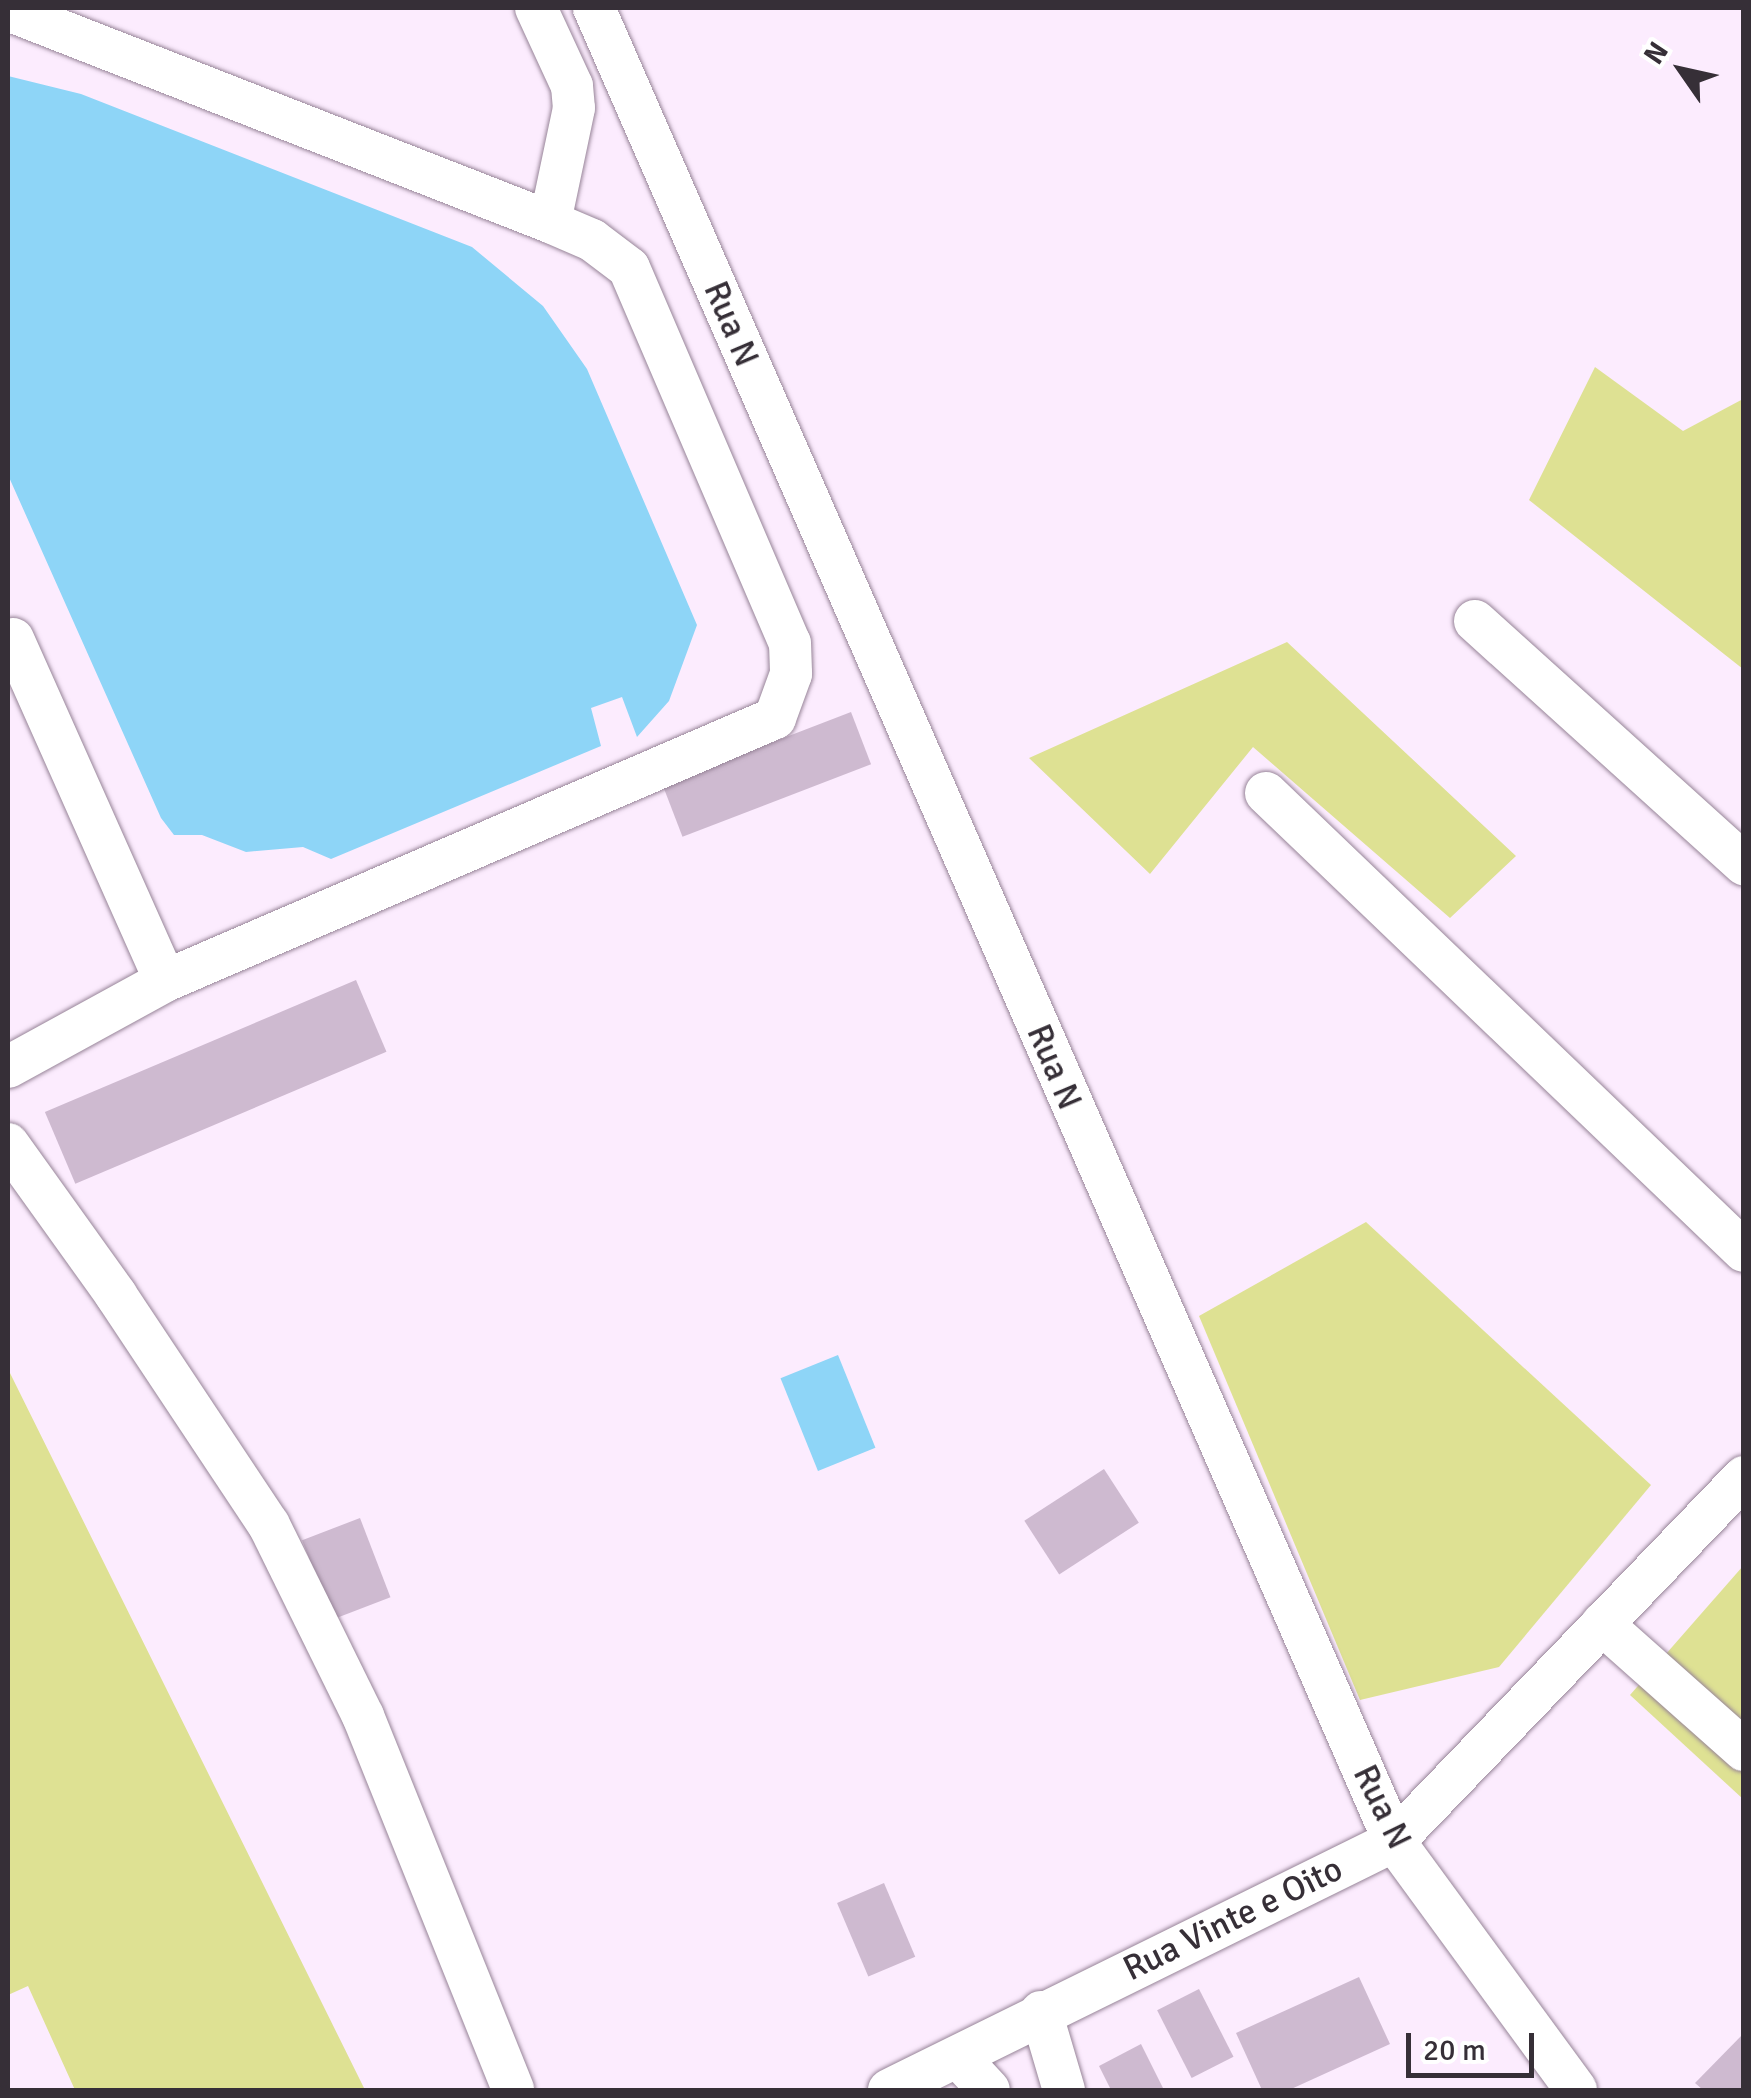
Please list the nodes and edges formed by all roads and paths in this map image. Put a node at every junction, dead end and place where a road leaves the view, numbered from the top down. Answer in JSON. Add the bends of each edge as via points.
{"nodes":[{"id":1,"x":536,"y":8,"type":"edge"},
{"id":2,"x":594,"y":8,"type":"edge"},
{"id":3,"x":8,"y":10,"type":"edge"},
{"id":4,"x":550,"y":222,"type":"junction"},
{"id":5,"x":1476,"y":621,"type":"dead end"},
{"id":6,"x":13,"y":639,"type":"dead end"},
{"id":7,"x":1266,"y":793,"type":"dead end"},
{"id":8,"x":1744,"y":864,"type":"edge"},
{"id":9,"x":165,"y":981,"type":"junction"},
{"id":10,"x":8,"y":1067,"type":"edge"},
{"id":11,"x":8,"y":1144,"type":"edge"},
{"id":12,"x":1744,"y":1250,"type":"edge"},
{"id":13,"x":1744,"y":1477,"type":"edge"},
{"id":14,"x":1602,"y":1624,"type":"junction"},
{"id":15,"x":1744,"y":1750,"type":"edge"},
{"id":16,"x":1394,"y":1841,"type":"junction"},
{"id":17,"x":1041,"y":2012,"type":"junction"},
{"id":18,"x":958,"y":2056,"type":"junction"},
{"id":19,"x":513,"y":2090,"type":"edge"},
{"id":20,"x":889,"y":2090,"type":"edge"},
{"id":21,"x":989,"y":2090,"type":"edge"},
{"id":22,"x":1064,"y":2090,"type":"edge"},
{"id":23,"x":1576,"y":2090,"type":"edge"}],
"edges":[{"from":1,"to":4,"type":"street","via":[[572,86],[574,108]]},
{"from":2,"to":16,"type":"street","name":"Rua N"},
{"from":3,"to":4,"type":"street"},
{"from":4,"to":9,"type":"street","via":[[592,240],[630,268],[790,642],[791,674],[775,718]]},
{"from":5,"to":8,"type":"street"},
{"from":6,"to":9,"type":"street"},
{"from":7,"to":12,"type":"street"},
{"from":9,"to":10,"type":"street"},
{"from":11,"to":19,"type":"street","via":[[269,1525],[363,1716]]},
{"from":13,"to":14,"type":"street","name":"Rua Vinte e Oito"},
{"from":14,"to":15,"type":"street"},
{"from":14,"to":16,"type":"street","name":"Rua Vinte e Oito"},
{"from":16,"to":17,"type":"street","name":"Rua Vinte e Oito"},
{"from":16,"to":23,"type":"street","name":"Rua N"},
{"from":17,"to":18,"type":"street","name":"Rua Vinte e Oito"},
{"from":17,"to":22,"type":"street"},
{"from":18,"to":20,"type":"street","name":"Rua Vinte e Oito"},
{"from":18,"to":21,"type":"street"}]}
